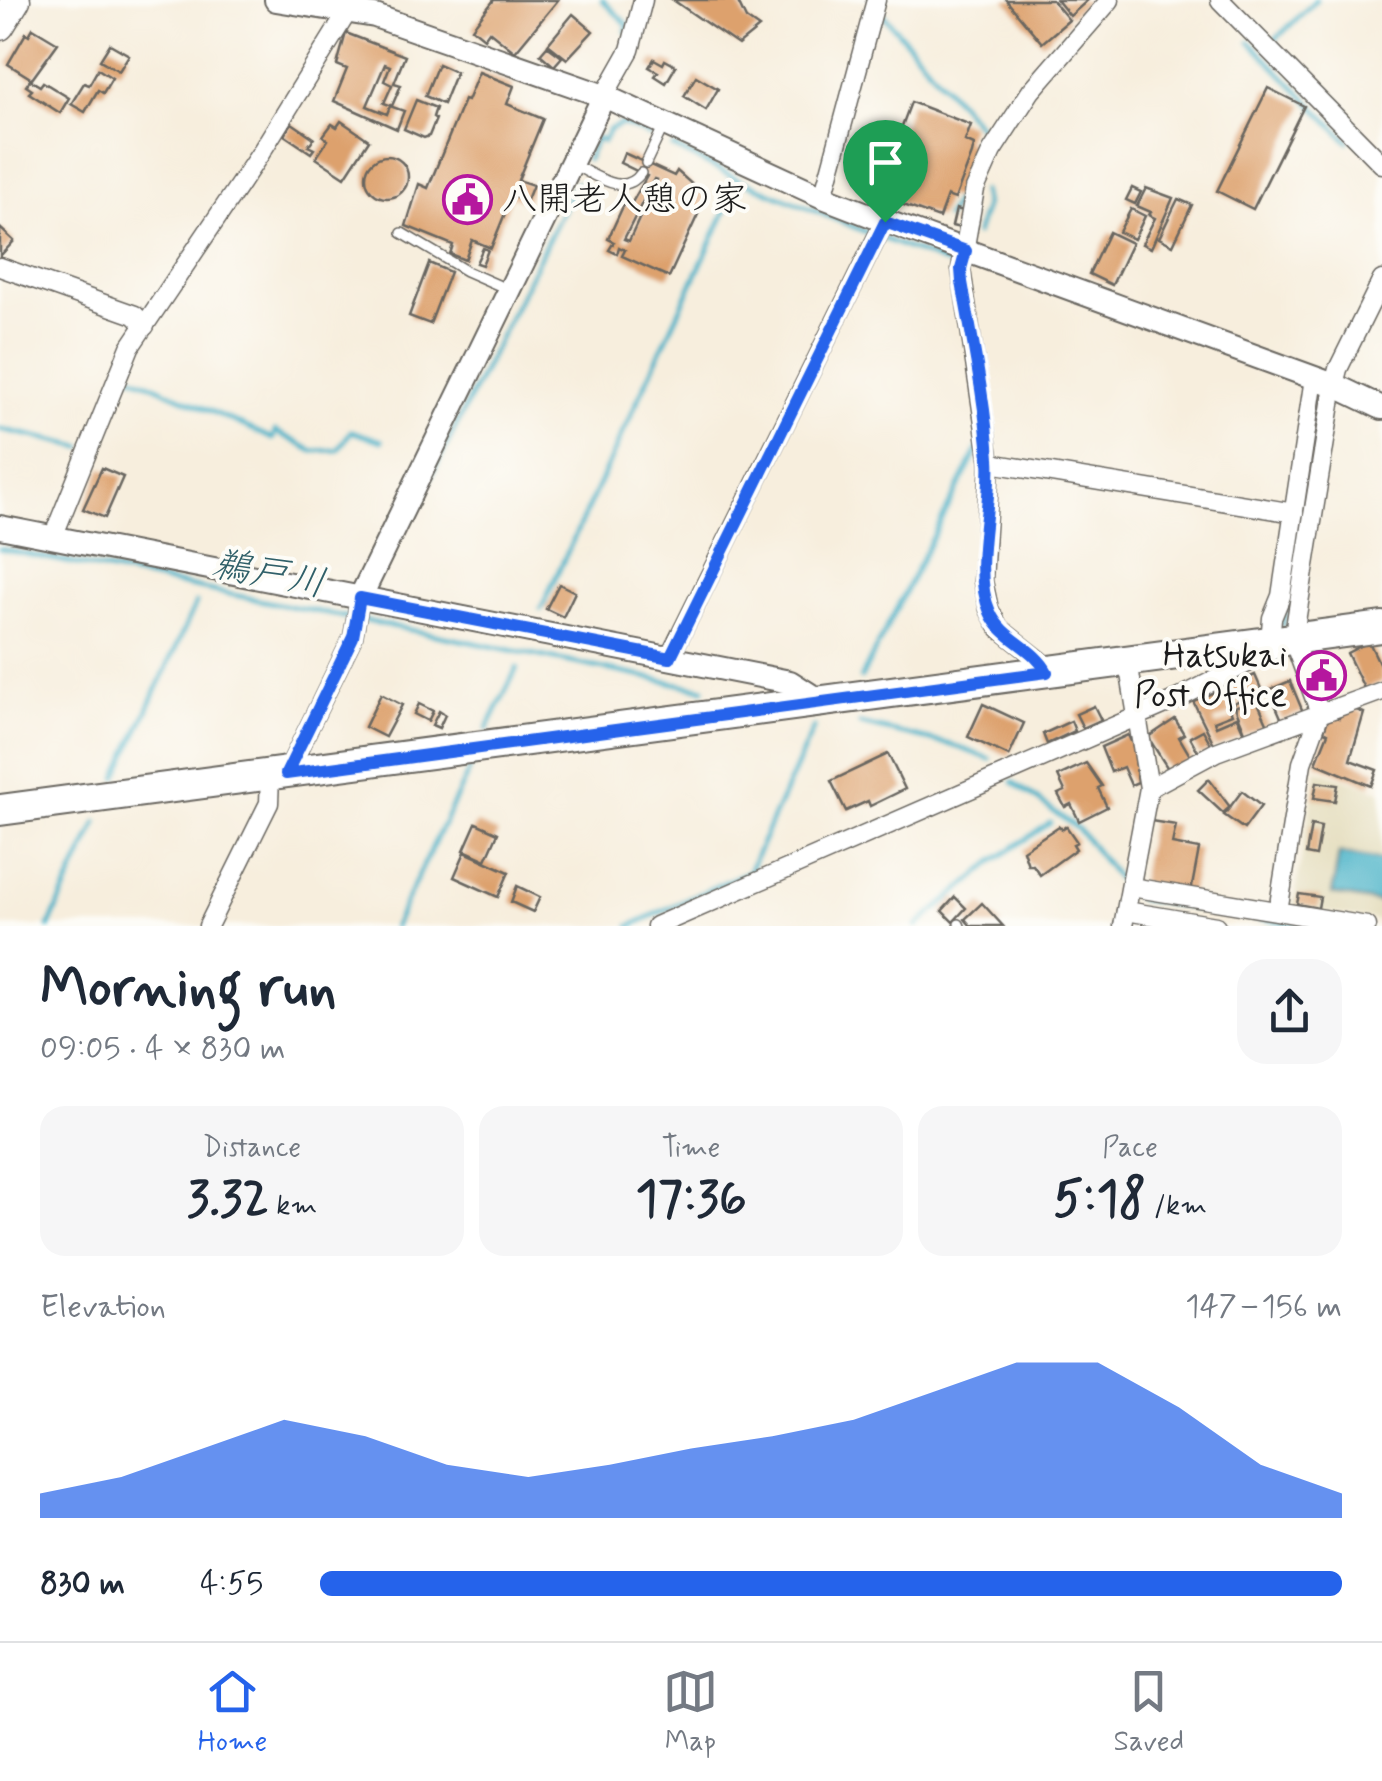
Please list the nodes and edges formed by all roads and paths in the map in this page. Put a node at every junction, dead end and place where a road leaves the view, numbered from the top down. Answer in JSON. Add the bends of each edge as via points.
{"nodes":[{"id":1,"x":16,"y":0,"type":"edge"},
{"id":2,"x":276,"y":0,"type":"edge"},
{"id":3,"x":643,"y":0,"type":"edge"},
{"id":4,"x":1110,"y":0,"type":"edge"},
{"id":5,"x":1220,"y":0,"type":"edge"},
{"id":6,"x":878,"y":1,"type":"edge"},
{"id":7,"x":351,"y":5,"type":"edge"},
{"id":8,"x":0,"y":26,"type":"edge"},
{"id":9,"x":604,"y":96,"type":"junction"},
{"id":10,"x":664,"y":124,"type":"junction"},
{"id":11,"x":571,"y":164,"type":"junction"},
{"id":12,"x":1382,"y":164,"type":"edge"},
{"id":13,"x":824,"y":197,"type":"junction"},
{"id":14,"x":885,"y":222,"type":"junction"},
{"id":15,"x":402,"y":234,"type":"dead end"},
{"id":16,"x":966,"y":251,"type":"junction"},
{"id":17,"x":0,"y":267,"type":"edge"},
{"id":18,"x":1382,"y":280,"type":"edge"},
{"id":19,"x":510,"y":290,"type":"junction"},
{"id":20,"x":145,"y":326,"type":"junction"},
{"id":21,"x":1324,"y":382,"type":"junction"},
{"id":22,"x":1382,"y":408,"type":"edge"},
{"id":23,"x":990,"y":462,"type":"junction"},
{"id":24,"x":1294,"y":513,"type":"junction"},
{"id":25,"x":0,"y":527,"type":"edge"},
{"id":26,"x":54,"y":537,"type":"junction"},
{"id":27,"x":359,"y":603,"type":"junction"},
{"id":28,"x":1382,"y":627,"type":"edge"},
{"id":29,"x":1281,"y":641,"type":"junction"},
{"id":30,"x":670,"y":658,"type":"junction"},
{"id":31,"x":1128,"y":662,"type":"junction"},
{"id":32,"x":1047,"y":672,"type":"junction"},
{"id":33,"x":1382,"y":691,"type":"edge"},
{"id":34,"x":823,"y":703,"type":"junction"},
{"id":35,"x":1136,"y":714,"type":"junction"},
{"id":36,"x":1320,"y":714,"type":"junction"},
{"id":37,"x":278,"y":775,"type":"junction"},
{"id":38,"x":1149,"y":788,"type":"junction"},
{"id":39,"x":0,"y":810,"type":"edge"},
{"id":40,"x":1127,"y":907,"type":"edge"},
{"id":41,"x":1278,"y":911,"type":"junction"},
{"id":42,"x":208,"y":926,"type":"edge"},
{"id":43,"x":656,"y":926,"type":"edge"},
{"id":44,"x":1216,"y":926,"type":"edge"},
{"id":45,"x":1367,"y":926,"type":"edge"}],
"edges":[{"from":1,"to":8,"type":"main road"},
{"from":2,"to":7,"type":"street"},
{"from":3,"to":9,"type":"street","via":[[630,50]]},
{"from":4,"to":16,"type":"street","via":[[1031,91],[992,150],[975,190]]},
{"from":5,"to":12,"type":"street"},
{"from":6,"to":13,"type":"street"},
{"from":7,"to":9,"type":"street"},
{"from":7,"to":20,"type":"street"},
{"from":9,"to":10,"type":"street"},
{"from":9,"to":11,"type":"street"},
{"from":10,"to":11,"type":"lane","via":[[636,181],[625,186]]},
{"from":10,"to":13,"type":"street"},
{"from":11,"to":19,"type":"street"},
{"from":13,"to":14,"type":"street"},
{"from":14,"to":16,"type":"street"},
{"from":14,"to":30,"type":"street"},
{"from":15,"to":19,"type":"lane"},
{"from":16,"to":21,"type":"street"},
{"from":16,"to":23,"type":"street","via":[[962,282]]},
{"from":17,"to":20,"type":"street","via":[[135,315]]},
{"from":18,"to":21,"type":"street","via":[[1338,369]]},
{"from":19,"to":27,"type":"street"},
{"from":20,"to":26,"type":"street","via":[[130,347]]},
{"from":21,"to":22,"type":"street"},
{"from":21,"to":24,"type":"street"},
{"from":21,"to":29,"type":"street"},
{"from":23,"to":24,"type":"street"},
{"from":23,"to":32,"type":"street","via":[[983,581],[988,610]]},
{"from":24,"to":29,"type":"street"},
{"from":25,"to":26,"type":"street"},
{"from":26,"to":27,"type":"street"},
{"from":27,"to":30,"type":"street"},
{"from":27,"to":37,"type":"street","via":[[354,632]]},
{"from":28,"to":29,"type":"main road"},
{"from":29,"to":31,"type":"main road"},
{"from":29,"to":35,"type":"street","via":[[1177,699]]},
{"from":29,"to":36,"type":"street"},
{"from":30,"to":34,"type":"street","via":[[790,682]]},
{"from":31,"to":32,"type":"main road"},
{"from":31,"to":35,"type":"street"},
{"from":32,"to":34,"type":"main road"},
{"from":33,"to":36,"type":"street"},
{"from":34,"to":37,"type":"main road"},
{"from":35,"to":38,"type":"street"},
{"from":35,"to":43,"type":"street"},
{"from":36,"to":38,"type":"street","via":[[1216,752]]},
{"from":36,"to":41,"type":"street","via":[[1302,763]]},
{"from":37,"to":39,"type":"main road"},
{"from":37,"to":42,"type":"street"},
{"from":38,"to":40,"type":"street"},
{"from":40,"to":41,"type":"street"},
{"from":40,"to":44,"type":"street"},
{"from":41,"to":45,"type":"street"}]}
